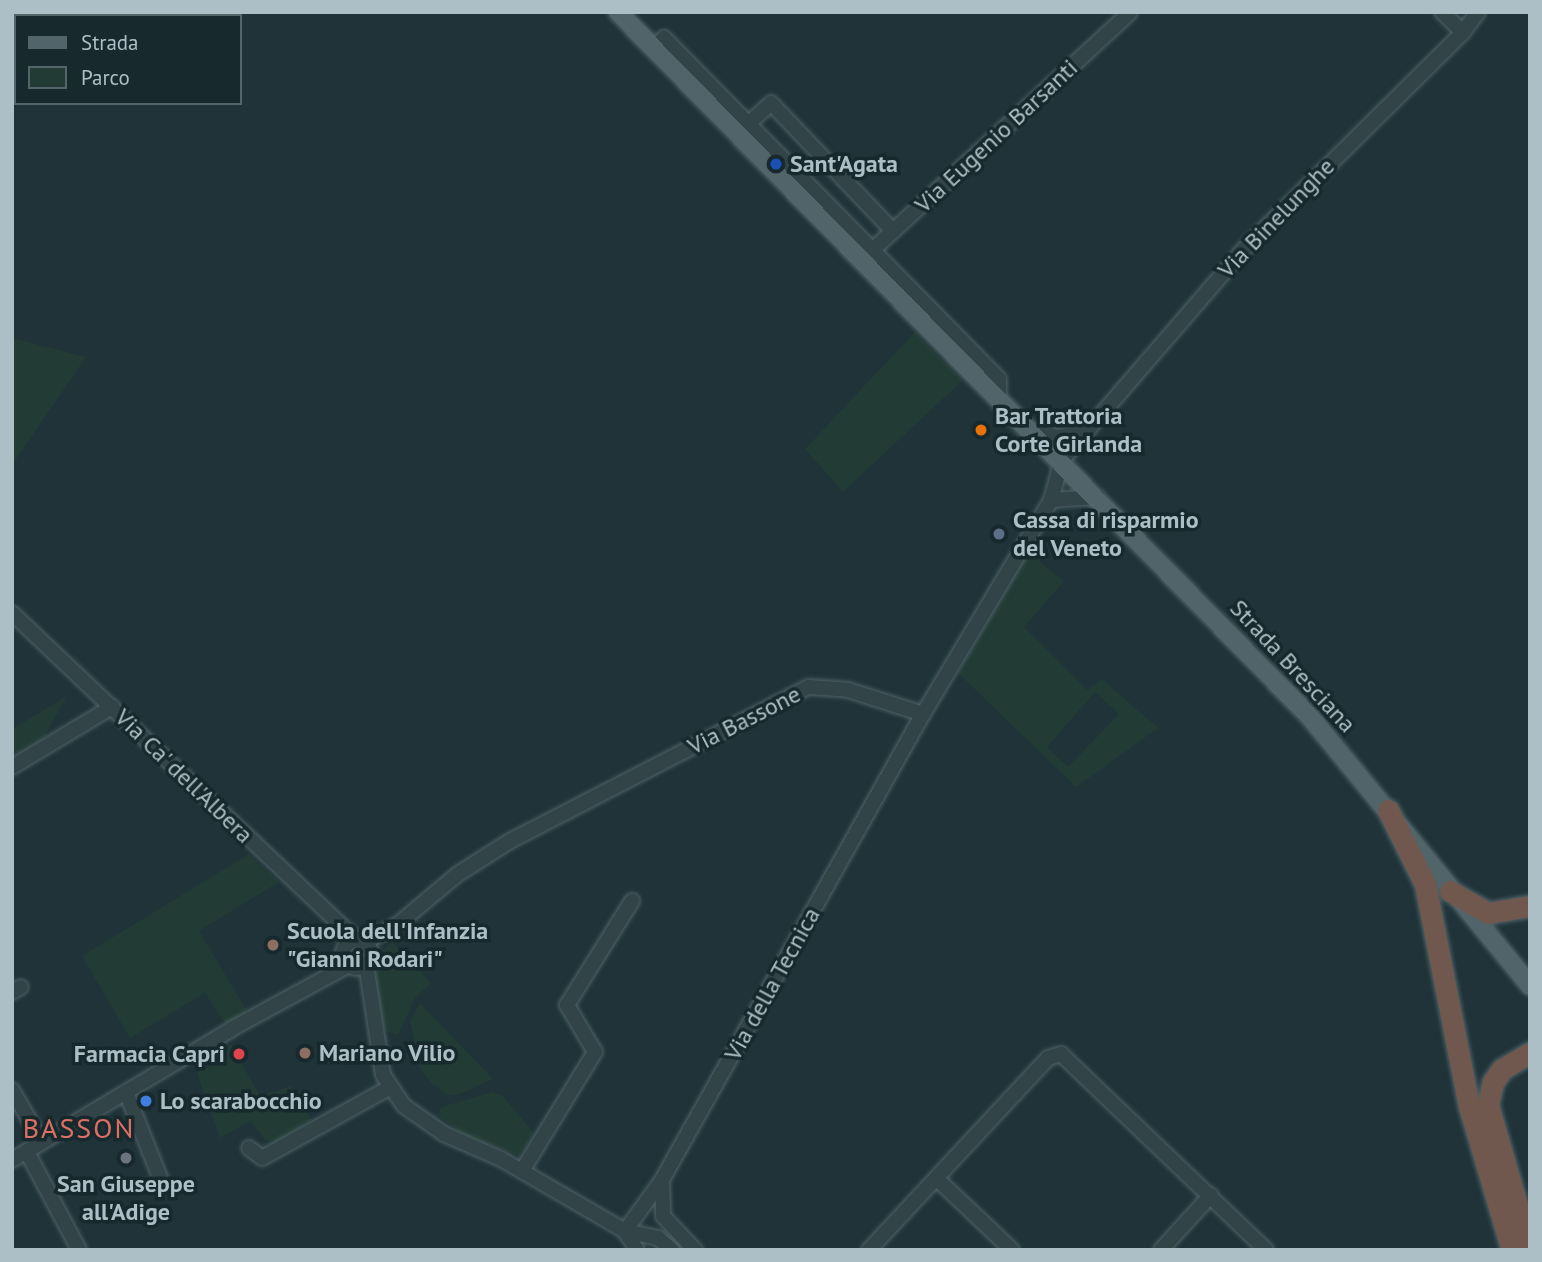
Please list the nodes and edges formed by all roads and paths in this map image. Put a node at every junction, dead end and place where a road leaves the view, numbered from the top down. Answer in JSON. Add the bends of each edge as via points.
{"nodes":[{"id":1,"x":618,"y":12,"type":"edge"},
{"id":2,"x":1130,"y":12,"type":"edge"},
{"id":3,"x":1442,"y":12,"type":"edge"},
{"id":4,"x":1478,"y":12,"type":"edge"},
{"id":5,"x":1463,"y":32,"type":"junction"},
{"id":6,"x":654,"y":49,"type":"junction"},
{"id":7,"x":748,"y":124,"type":"junction"},
{"id":8,"x":893,"y":231,"type":"junction"},
{"id":9,"x":867,"y":255,"type":"junction"},
{"id":10,"x":1031,"y":430,"type":"junction"},
{"id":11,"x":1083,"y":433,"type":"junction"},
{"id":12,"x":1062,"y":460,"type":"junction"},
{"id":13,"x":1098,"y":497,"type":"junction"},
{"id":14,"x":1051,"y":500,"type":"junction"},
{"id":15,"x":12,"y":613,"type":"edge"},
{"id":16,"x":113,"y":707,"type":"junction"},
{"id":17,"x":923,"y":714,"type":"junction"},
{"id":18,"x":12,"y":767,"type":"edge"},
{"id":19,"x":1388,"y":810,"type":"junction"},
{"id":20,"x":1450,"y":891,"type":"junction"},
{"id":21,"x":632,"y":901,"type":"dead end"},
{"id":22,"x":1530,"y":906,"type":"edge"},
{"id":23,"x":357,"y":954,"type":"junction"},
{"id":24,"x":1530,"y":986,"type":"edge"},
{"id":25,"x":1530,"y":1054,"type":"edge"},
{"id":26,"x":389,"y":1088,"type":"junction"},
{"id":27,"x":12,"y":1090,"type":"edge"},
{"id":28,"x":126,"y":1092,"type":"junction"},
{"id":29,"x":42,"y":1142,"type":"junction"},
{"id":30,"x":249,"y":1147,"type":"dead end"},
{"id":31,"x":27,"y":1152,"type":"junction"},
{"id":32,"x":12,"y":1160,"type":"edge"},
{"id":33,"x":522,"y":1171,"type":"junction"},
{"id":34,"x":937,"y":1179,"type":"junction"},
{"id":35,"x":161,"y":1180,"type":"dead end"},
{"id":36,"x":662,"y":1180,"type":"junction"},
{"id":37,"x":1211,"y":1195,"type":"junction"},
{"id":38,"x":625,"y":1231,"type":"junction"},
{"id":39,"x":79,"y":1250,"type":"edge"},
{"id":40,"x":637,"y":1250,"type":"edge"},
{"id":41,"x":672,"y":1250,"type":"edge"},
{"id":42,"x":695,"y":1250,"type":"edge"},
{"id":43,"x":869,"y":1250,"type":"edge"},
{"id":44,"x":1012,"y":1250,"type":"edge"},
{"id":45,"x":1161,"y":1250,"type":"edge"},
{"id":46,"x":1266,"y":1250,"type":"edge"},
{"id":47,"x":1512,"y":1250,"type":"edge"},
{"id":48,"x":1530,"y":1250,"type":"edge"}],
"edges":[{"from":1,"to":6,"type":"main road","name":"Strada Bresciana"},
{"from":2,"to":8,"type":"street","name":"Via Eugenio Barsanti"},
{"from":3,"to":5,"type":"street"},
{"from":4,"to":5,"type":"street","name":"Via Binelunghe"},
{"from":5,"to":11,"type":"street","name":"Via Binelunghe","via":[[1243,250]]},
{"from":6,"to":7,"type":"street","name":"Strada Bresciana","via":[[664,38]]},
{"from":6,"to":9,"type":"main road","name":"Strada Bresciana"},
{"from":7,"to":8,"type":"street","via":[[771,103]]},
{"from":7,"to":9,"type":"street","name":"Strada Bresciana"},
{"from":8,"to":9,"type":"street","name":"Via Eugenio Barsanti"},
{"from":9,"to":10,"type":"main road","name":"Strada Bresciana","via":[[979,367],[999,398]]},
{"from":10,"to":11,"type":"street","via":[[1057,437]]},
{"from":10,"to":12,"type":"main road","name":"Strada Bresciana"},
{"from":11,"to":12,"type":"street","name":"Via Binelunghe"},
{"from":12,"to":13,"type":"main road","name":"Strada Bresciana"},
{"from":12,"to":14,"type":"street"},
{"from":13,"to":14,"type":"street"},
{"from":13,"to":19,"type":"main road","name":"Strada Bresciana","via":[[1311,718]]},
{"from":14,"to":17,"type":"street"},
{"from":15,"to":16,"type":"street","name":"Via Ca' dell'Albera"},
{"from":16,"to":18,"type":"street"},
{"from":16,"to":23,"type":"street","name":"Via Ca' dell'Albera","via":[[340,923]]},
{"from":17,"to":23,"type":"street","name":"Via Bassone","via":[[848,690],[809,687],[510,841],[458,874]]},
{"from":17,"to":36,"type":"street","name":"Via della Tecnica"},
{"from":19,"to":20,"type":"main road","name":"Strada Bresciana"},
{"from":19,"to":47,"type":"highway","via":[[1425,884],[1469,1106]]},
{"from":20,"to":22,"type":"highway","via":[[1488,913]]},
{"from":20,"to":24,"type":"main road","name":"Strada Bresciana"},
{"from":21,"to":33,"type":"street","via":[[567,1005],[595,1052]]},
{"from":23,"to":26,"type":"street"},
{"from":23,"to":28,"type":"street","name":"Via Bassone"},
{"from":25,"to":48,"type":"highway","via":[[1502,1069],[1493,1082],[1488,1105]]},
{"from":26,"to":30,"type":"street","via":[[262,1158]]},
{"from":26,"to":33,"type":"street","via":[[404,1106],[444,1134]]},
{"from":27,"to":29,"type":"street"},
{"from":28,"to":29,"type":"street"},
{"from":28,"to":35,"type":"street"},
{"from":29,"to":31,"type":"street"},
{"from":31,"to":32,"type":"street"},
{"from":31,"to":39,"type":"street"},
{"from":33,"to":38,"type":"street"},
{"from":34,"to":37,"type":"street","via":[[1048,1058],[1061,1054]]},
{"from":34,"to":43,"type":"street"},
{"from":34,"to":44,"type":"street"},
{"from":36,"to":38,"type":"street","name":"Via della Tecnica"},
{"from":36,"to":42,"type":"street","via":[[663,1216]]},
{"from":37,"to":45,"type":"street"},
{"from":37,"to":46,"type":"street"},
{"from":38,"to":40,"type":"street"},
{"from":38,"to":41,"type":"street","via":[[658,1238]]}]}
